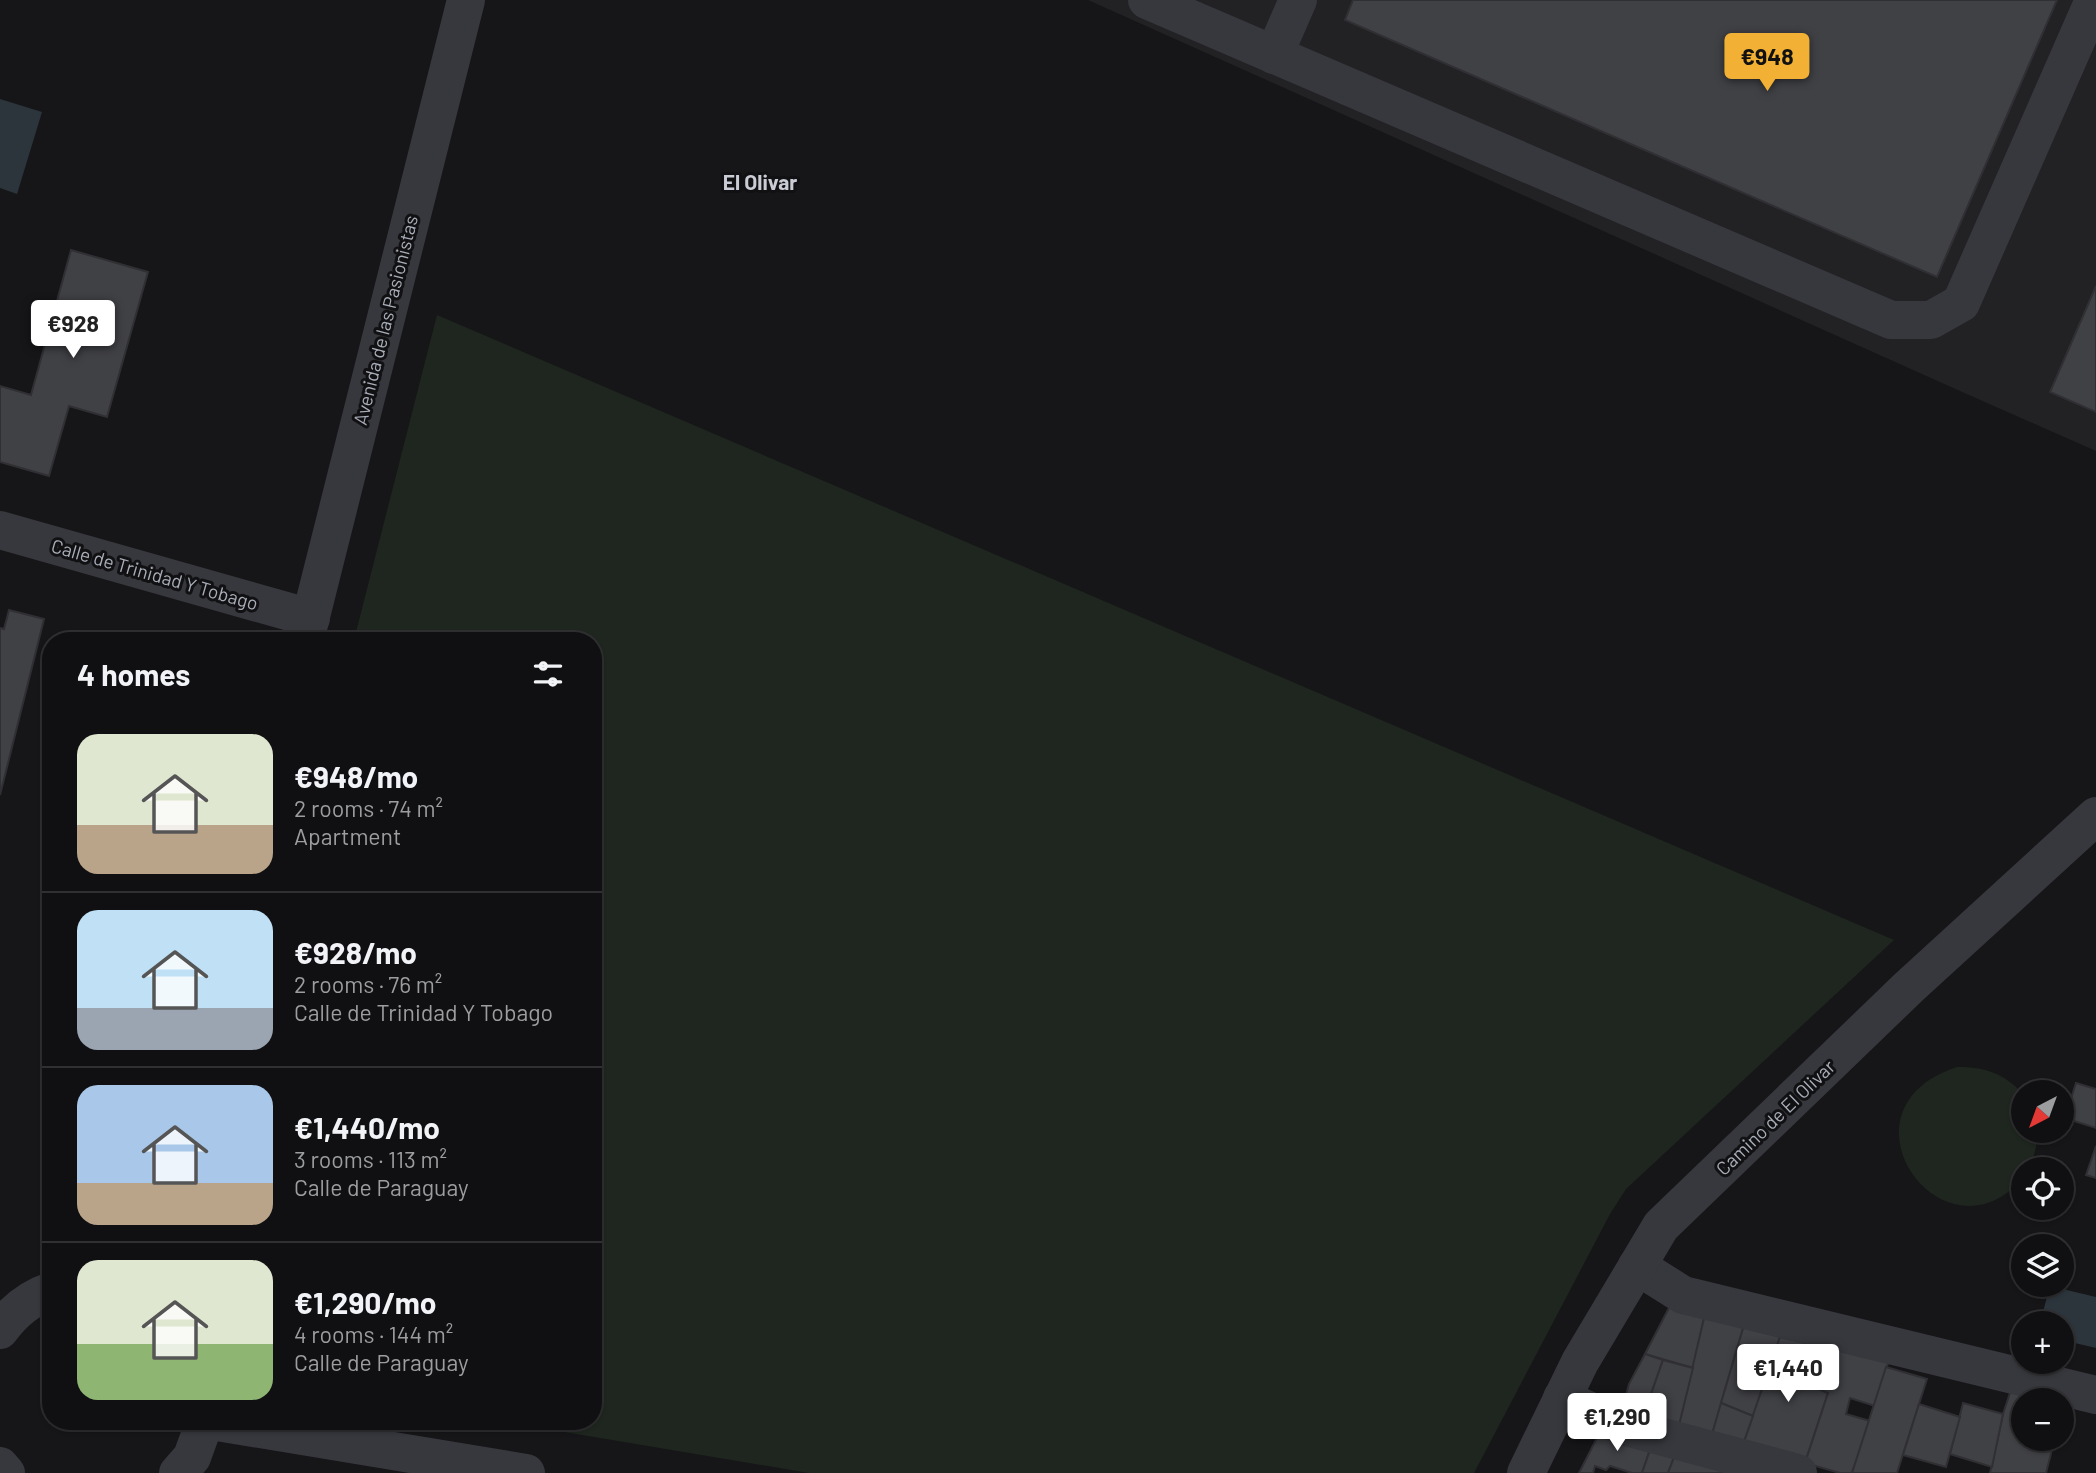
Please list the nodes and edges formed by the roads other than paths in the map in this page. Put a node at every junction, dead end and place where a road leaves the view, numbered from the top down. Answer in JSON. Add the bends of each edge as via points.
{"nodes":[{"id":1,"x":466,"y":0,"type":"edge"},
{"id":2,"x":1298,"y":0,"type":"edge"},
{"id":3,"x":2094,"y":0,"type":"edge"},
{"id":4,"x":1171,"y":5,"type":"edge"},
{"id":5,"x":2086,"y":48,"type":"edge"},
{"id":6,"x":1275,"y":55,"type":"junction"},
{"id":7,"x":0,"y":530,"type":"edge"},
{"id":8,"x":308,"y":629,"type":"edge"},
{"id":9,"x":2096,"y":816,"type":"edge"},
{"id":10,"x":1637,"y":1266,"type":"junction"},
{"id":11,"x":42,"y":1294,"type":"edge"},
{"id":12,"x":0,"y":1330,"type":"edge"},
{"id":13,"x":2096,"y":1395,"type":"edge"},
{"id":14,"x":1562,"y":1398,"type":"junction"},
{"id":15,"x":204,"y":1430,"type":"edge"},
{"id":16,"x":263,"y":1430,"type":"edge"},
{"id":17,"x":0,"y":1466,"type":"edge"},
{"id":18,"x":6,"y":1473,"type":"edge"},
{"id":19,"x":178,"y":1473,"type":"edge"},
{"id":20,"x":526,"y":1473,"type":"edge"},
{"id":21,"x":1526,"y":1473,"type":"edge"},
{"id":22,"x":1798,"y":1473,"type":"edge"}],
"edges":[{"from":1,"to":8,"type":"street","name":"Avenida de las Pasionistas"},
{"from":2,"to":6,"type":"street"},
{"from":3,"to":5,"type":"street"},
{"from":4,"to":6,"type":"street"},
{"from":5,"to":6,"type":"street","via":[[1961,303],[1931,320],[1892,320]]},
{"from":7,"to":8,"type":"street","name":"Calle de Trinidad Y Tobago"},
{"from":9,"to":10,"type":"street","name":"Camino de El Olivar","via":[[1661,1226]]},
{"from":10,"to":13,"type":"street","via":[[1683,1295]]},
{"from":10,"to":14,"type":"street","name":"Camino de El Olivar"},
{"from":11,"to":12,"type":"street","via":[[11,1315]]},
{"from":14,"to":21,"type":"street","name":"Camino de El Olivar"},
{"from":14,"to":22,"type":"street","via":[[1622,1426]]},
{"from":15,"to":19,"type":"street","via":[[192,1457]]},
{"from":16,"to":20,"type":"street"},
{"from":17,"to":18,"type":"street"}]}
